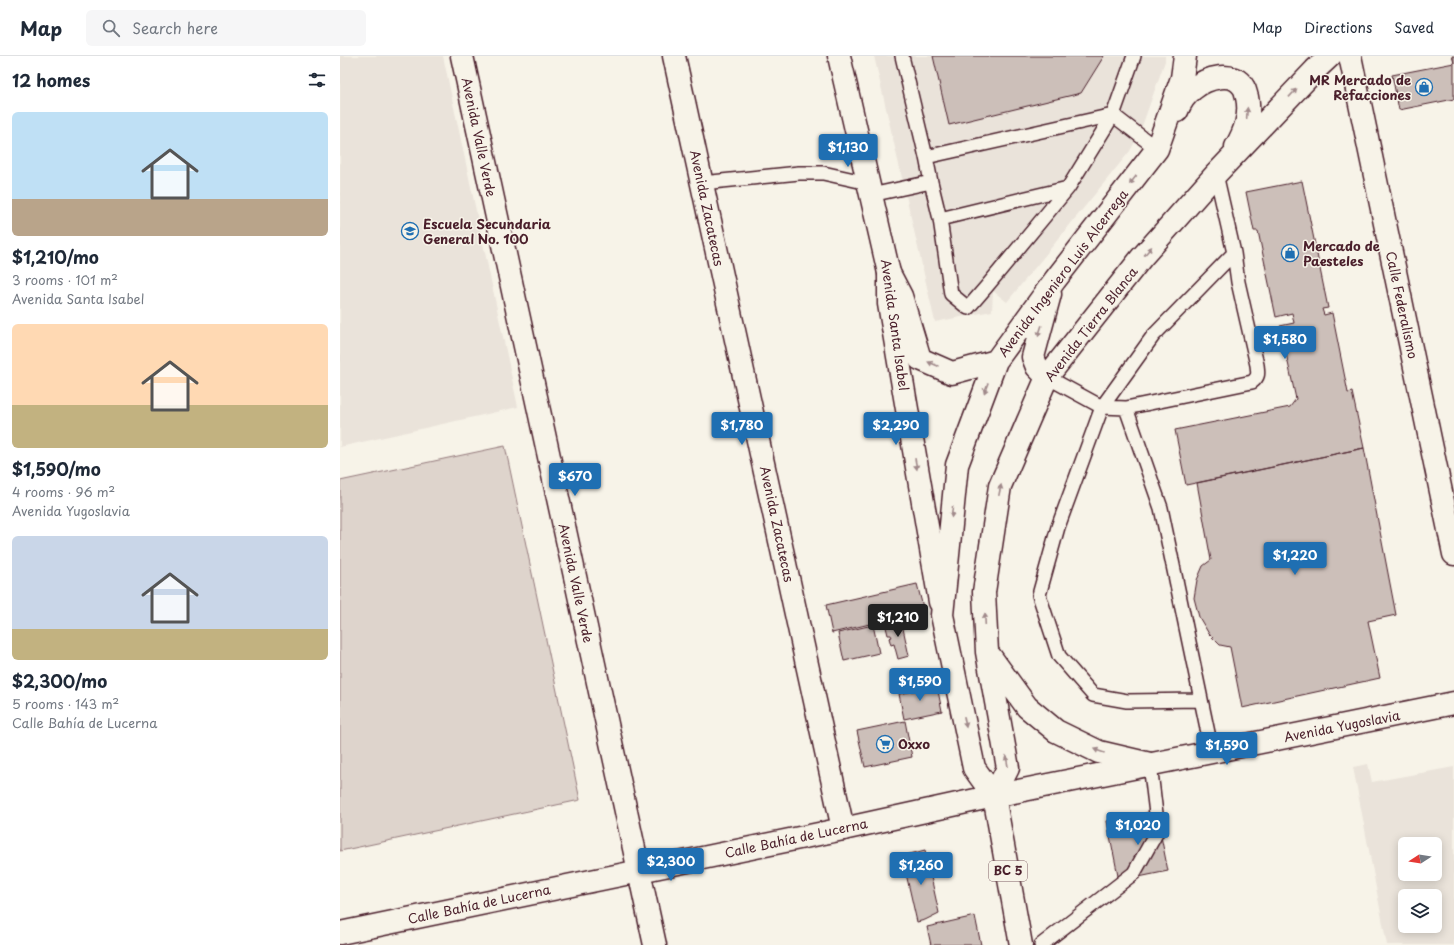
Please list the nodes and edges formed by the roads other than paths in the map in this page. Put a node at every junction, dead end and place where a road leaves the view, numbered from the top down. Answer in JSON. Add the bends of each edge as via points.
{"nodes":[{"id":1,"x":462,"y":56,"type":"edge"},
{"id":2,"x":674,"y":56,"type":"edge"},
{"id":3,"x":839,"y":56,"type":"edge"},
{"id":4,"x":902,"y":56,"type":"edge"},
{"id":5,"x":1134,"y":56,"type":"edge"},
{"id":6,"x":1185,"y":56,"type":"edge"},
{"id":7,"x":1330,"y":56,"type":"edge"},
{"id":8,"x":1350,"y":56,"type":"edge"},
{"id":9,"x":1113,"y":116,"type":"junction"},
{"id":10,"x":1157,"y":149,"type":"junction"},
{"id":11,"x":926,"y":157,"type":"junction"},
{"id":12,"x":1222,"y":168,"type":"junction"},
{"id":13,"x":931,"y":182,"type":"junction"},
{"id":14,"x":702,"y":183,"type":"junction"},
{"id":15,"x":1068,"y":188,"type":"junction"},
{"id":16,"x":870,"y":189,"type":"junction"},
{"id":17,"x":940,"y":219,"type":"junction"},
{"id":18,"x":1234,"y":253,"type":"junction"},
{"id":19,"x":889,"y":273,"type":"junction"},
{"id":20,"x":1054,"y":280,"type":"junction"},
{"id":21,"x":996,"y":361,"type":"junction"},
{"id":22,"x":1047,"y":377,"type":"junction"},
{"id":23,"x":1102,"y":407,"type":"junction"},
{"id":24,"x":1126,"y":408,"type":"junction"},
{"id":25,"x":1454,"y":554,"type":"edge"},
{"id":26,"x":942,"y":615,"type":"junction"},
{"id":27,"x":987,"y":652,"type":"junction"},
{"id":28,"x":1202,"y":700,"type":"junction"},
{"id":29,"x":1454,"y":703,"type":"edge"},
{"id":30,"x":1212,"y":752,"type":"junction"},
{"id":31,"x":1150,"y":764,"type":"junction"},
{"id":32,"x":994,"y":796,"type":"junction"},
{"id":33,"x":843,"y":829,"type":"junction"},
{"id":34,"x":638,"y":871,"type":"junction"},
{"id":35,"x":340,"y":933,"type":"edge"},
{"id":36,"x":655,"y":945,"type":"edge"},
{"id":37,"x":1021,"y":945,"type":"edge"},
{"id":38,"x":1041,"y":945,"type":"edge"}],
"edges":[{"from":1,"to":34,"type":"main road","name":"Avenida Valle Verde"},
{"from":2,"to":14,"type":"main road","name":"Avenida Zacatecas"},
{"from":3,"to":16,"type":"main road","name":"Avenida Santa Isabel"},
{"from":4,"to":11,"type":"lane"},
{"from":5,"to":9,"type":"lane"},
{"from":6,"to":10,"type":"main road","name":"Avenida Ingeniero Luis Alcerrega","via":[[1182,78]]},
{"from":12,"to":7,"type":"main road","name":"Avenida Tierra Blanca","one_way":true},
{"from":8,"to":25,"type":"main road","name":"Calle Federalismo"},
{"from":9,"to":10,"type":"lane"},
{"from":9,"to":11,"type":"lane"},
{"from":9,"to":15,"type":"lane"},
{"from":12,"to":10,"type":"main road","one_way":true,"via":[[1244,133],[1248,118],[1244,88],[1231,78],[1217,77],[1192,89],[1180,104]]},
{"from":10,"to":20,"type":"main road","name":"Avenida Ingeniero Luis Alcerrega","one_way":true},
{"from":11,"to":13,"type":"lane"},
{"from":12,"to":18,"type":"lane"},
{"from":22,"to":12,"type":"main road","name":"Avenida Tierra Blanca","one_way":true,"via":[[1142,257]]},
{"from":13,"to":16,"type":"lane"},
{"from":13,"to":17,"type":"lane"},
{"from":14,"to":16,"type":"lane","via":[[823,173]]},
{"from":14,"to":33,"type":"main road","name":"Avenida Zacatecas"},
{"from":15,"to":17,"type":"lane"},
{"from":15,"to":17,"type":"lane","via":[[968,308],[951,294]]},
{"from":16,"to":19,"type":"main road","name":"Avenida Santa Isabel"},
{"from":18,"to":23,"type":"lane","via":[[1153,336]]},
{"from":18,"to":24,"type":"lane","via":[[1238,282],[1258,365],[1256,379],[1252,382]]},
{"from":21,"to":19,"type":"main road","one_way":true,"via":[[952,373],[920,359],[901,296]]},
{"from":19,"to":26,"type":"main road","name":"Avenida Santa Isabel","one_way":true,"via":[[889,304]]},
{"from":20,"to":21,"type":"main road","name":"Avenida Ingeniero Luis Alcerrega"},
{"from":20,"to":22,"type":"main road","one_way":true,"via":[[1033,357],[1037,367]]},
{"from":21,"to":26,"type":"main road","name":"Avenida Ingeniero Luis Alcerrega","one_way":true,"via":[[957,465]]},
{"from":22,"to":23,"type":"lane"},
{"from":27,"to":22,"type":"main road","name":"Avenida Tierra Blanca","one_way":true,"via":[[984,592],[1000,486]]},
{"from":23,"to":24,"type":"lane"},
{"from":23,"to":28,"type":"lane","via":[[1058,527],[1039,595],[1059,656],[1094,695],[1127,701]]},
{"from":24,"to":28,"type":"lane","via":[[1161,508]]},
{"from":26,"to":32,"type":"main road","name":"Avenida Santa Isabel","one_way":true,"via":[[974,768]]},
{"from":31,"to":27,"type":"main road","one_way":true,"via":[[1099,752],[1056,731],[1027,707]]},
{"from":32,"to":27,"type":"main road","name":"Avenida Tierra Blanca","one_way":true,"via":[[1008,768]]},
{"from":28,"to":30,"type":"lane"},
{"from":29,"to":30,"type":"main road","name":"Avenida Yugoslavia"},
{"from":30,"to":31,"type":"main road","name":"Avenida Yugoslavia"},
{"from":31,"to":32,"type":"main road","name":"Avenida Yugoslavia"},
{"from":31,"to":38,"type":"lane","via":[[1158,830],[1134,873]]},
{"from":32,"to":33,"type":"main road","name":"Calle Bahía de Lucerna"},
{"from":32,"to":37,"type":"main road","name":"Avenida Santa Isabel","number":"BC 5"},
{"from":33,"to":34,"type":"main road","name":"Calle Bahía de Lucerna"},
{"from":34,"to":35,"type":"main road","name":"Calle Bahía de Lucerna"},
{"from":34,"to":36,"type":"main road","name":"Avenida Valle Verde"}]}
